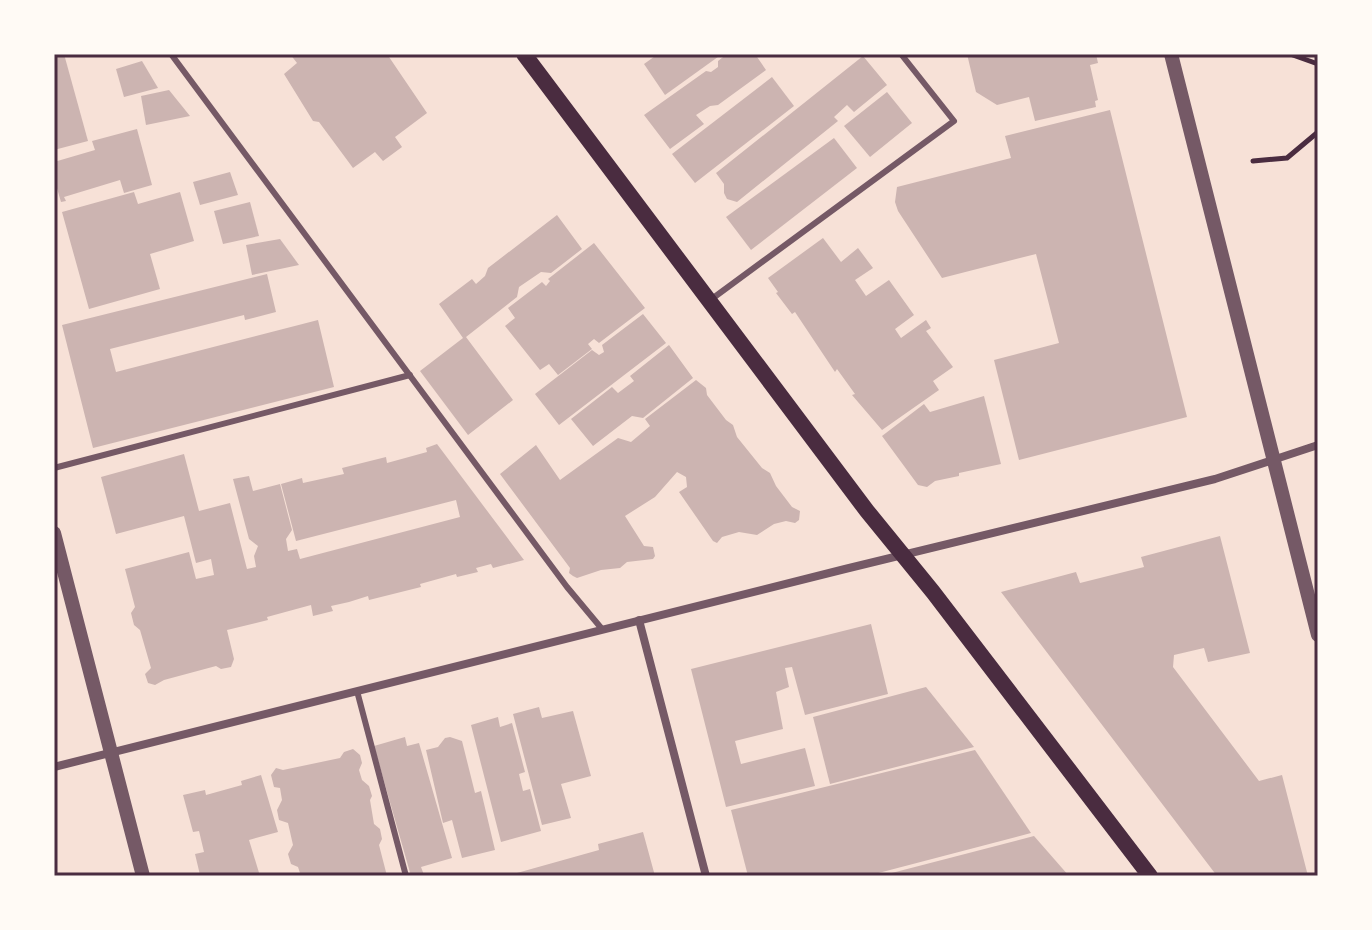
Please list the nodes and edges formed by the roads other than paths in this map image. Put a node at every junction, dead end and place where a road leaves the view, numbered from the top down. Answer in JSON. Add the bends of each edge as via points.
{"nodes":[{"id":1,"x":171,"y":54,"type":"edge"},
{"id":2,"x":524,"y":54,"type":"edge"},
{"id":3,"x":901,"y":54,"type":"edge"},
{"id":4,"x":1171,"y":54,"type":"edge"},
{"id":5,"x":709,"y":301,"type":"junction"},
{"id":6,"x":410,"y":375,"type":"junction"},
{"id":7,"x":1318,"y":445,"type":"edge"},
{"id":8,"x":1274,"y":458,"type":"junction"},
{"id":9,"x":54,"y":468,"type":"edge"},
{"id":10,"x":54,"y":533,"type":"edge"},
{"id":11,"x":901,"y":555,"type":"junction"},
{"id":12,"x":639,"y":620,"type":"junction"},
{"id":13,"x":602,"y":629,"type":"junction"},
{"id":14,"x":1318,"y":635,"type":"edge"},
{"id":15,"x":357,"y":691,"type":"junction"},
{"id":16,"x":111,"y":753,"type":"junction"},
{"id":17,"x":54,"y":767,"type":"edge"},
{"id":18,"x":143,"y":876,"type":"edge"},
{"id":19,"x":406,"y":876,"type":"edge"},
{"id":20,"x":706,"y":876,"type":"edge"},
{"id":21,"x":1150,"y":876,"type":"edge"}],
"edges":[{"from":1,"to":6,"type":"lane"},
{"from":2,"to":5,"type":"main road"},
{"from":3,"to":5,"type":"lane","via":[[954,121]]},
{"from":4,"to":8,"type":"street"},
{"from":5,"to":11,"type":"main road"},
{"from":6,"to":9,"type":"lane"},
{"from":6,"to":13,"type":"lane"},
{"from":7,"to":8,"type":"street"},
{"from":8,"to":11,"type":"street","via":[[1215,479]]},
{"from":8,"to":14,"type":"street"},
{"from":10,"to":16,"type":"street"},
{"from":11,"to":12,"type":"street"},
{"from":11,"to":21,"type":"main road"},
{"from":12,"to":13,"type":"street"},
{"from":12,"to":20,"type":"street"},
{"from":13,"to":15,"type":"street"},
{"from":15,"to":16,"type":"street"},
{"from":15,"to":19,"type":"lane"},
{"from":16,"to":17,"type":"street"},
{"from":16,"to":18,"type":"street"}]}
